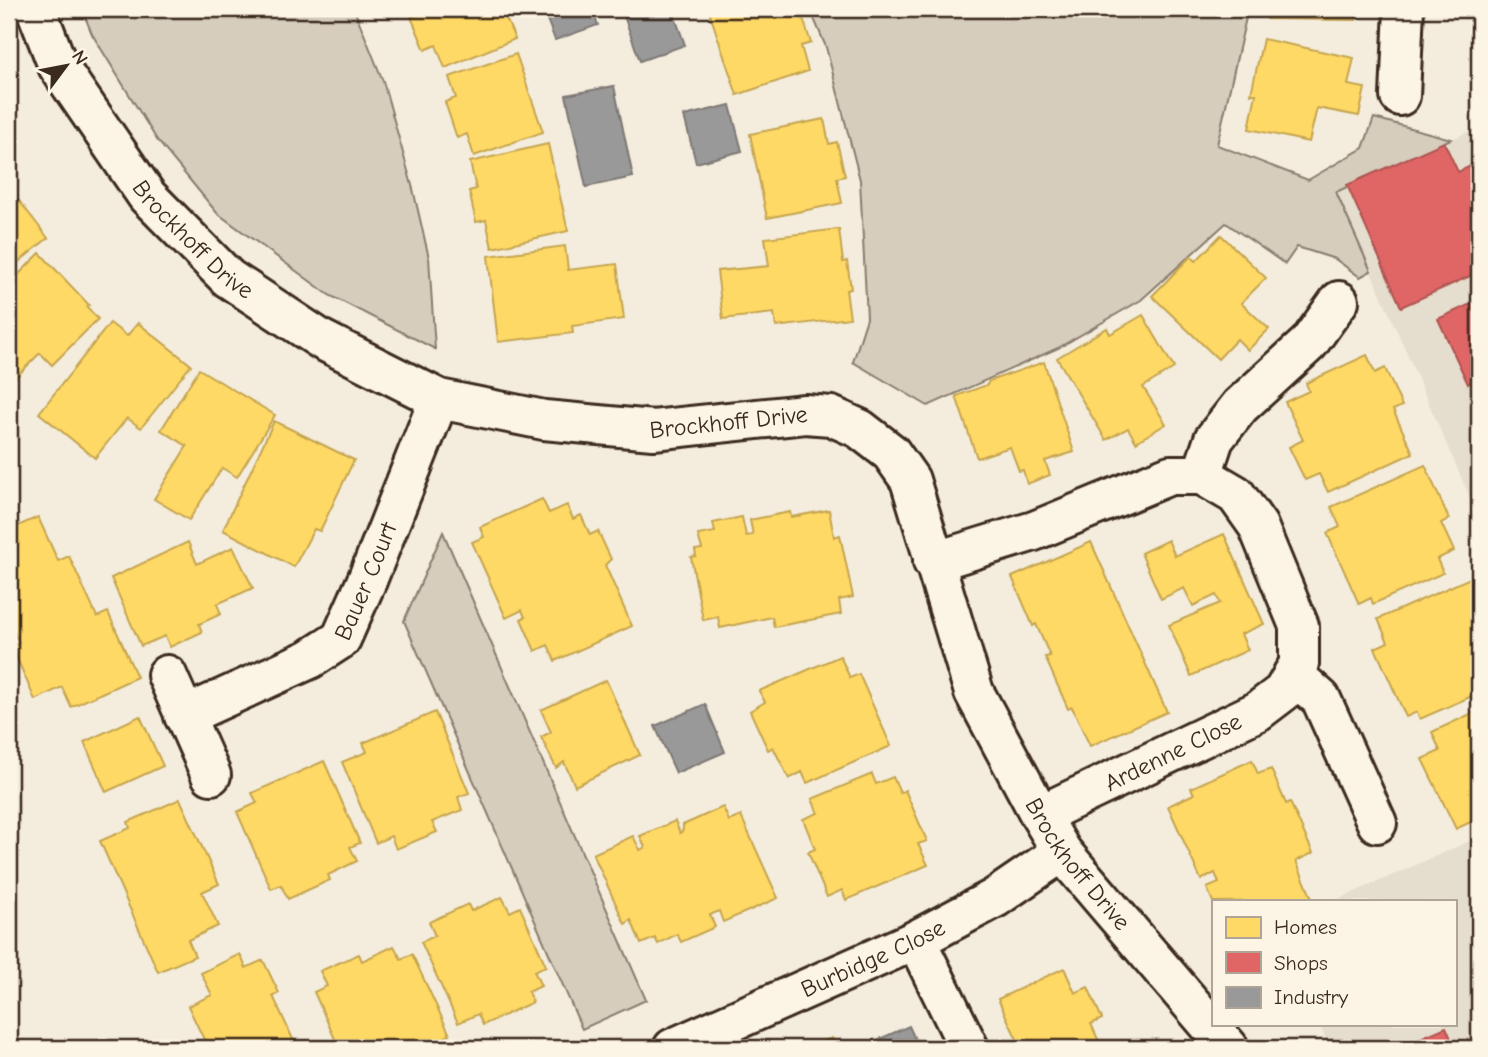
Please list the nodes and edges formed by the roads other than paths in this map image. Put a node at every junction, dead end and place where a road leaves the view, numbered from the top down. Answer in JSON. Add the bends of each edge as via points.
{"nodes":[{"id":1,"x":36,"y":9,"type":"edge"},
{"id":2,"x":1405,"y":9,"type":"edge"},
{"id":3,"x":1400,"y":96,"type":"dead end"},
{"id":4,"x":1339,"y":301,"type":"dead end"},
{"id":5,"x":439,"y":399,"type":"junction"},
{"id":6,"x":1202,"y":475,"type":"junction"},
{"id":7,"x":933,"y":562,"type":"junction"},
{"id":8,"x":1293,"y":674,"type":"junction"},
{"id":9,"x":167,"y":675,"type":"dead end"},
{"id":10,"x":184,"y":716,"type":"junction"},
{"id":11,"x":211,"y":775,"type":"dead end"},
{"id":12,"x":1040,"y":815,"type":"junction"},
{"id":13,"x":1377,"y":823,"type":"dead end"},
{"id":14,"x":1062,"y":852,"type":"junction"},
{"id":15,"x":916,"y":940,"type":"junction"},
{"id":16,"x":673,"y":1048,"type":"edge"},
{"id":17,"x":969,"y":1048,"type":"edge"},
{"id":18,"x":1228,"y":1048,"type":"edge"}],
"edges":[{"from":1,"to":5,"type":"street","name":"Brockhoff Drive","via":[[58,66],[147,196],[228,278],[322,340]]},
{"from":2,"to":3,"type":"street"},
{"from":4,"to":6,"type":"street","via":[[1309,342],[1240,406],[1214,439]]},
{"from":5,"to":7,"type":"street","name":"Brockhoff Drive","via":[[544,419],[653,430],[805,414],[831,416],[860,429],[891,453],[910,480]]},
{"from":5,"to":10,"type":"street","name":"Bauer Court","via":[[341,639],[310,659]]},
{"from":6,"to":7,"type":"street","via":[[1170,475],[1034,531]]},
{"from":6,"to":8,"type":"street","name":"Ardenne Close","via":[[1236,495],[1258,526],[1300,626],[1299,664]]},
{"from":7,"to":12,"type":"street","name":"Brockhoff Drive","via":[[974,692]]},
{"from":8,"to":12,"type":"street","name":"Ardenne Close","via":[[1283,692],[1258,711]]},
{"from":8,"to":13,"type":"street","via":[[1321,699]]},
{"from":9,"to":10,"type":"street"},
{"from":10,"to":11,"type":"street"},
{"from":12,"to":14,"type":"street","name":"Brockhoff Drive"},
{"from":14,"to":15,"type":"street","name":"Burbidge Close","via":[[995,898]]},
{"from":14,"to":18,"type":"street","name":"Brockhoff Drive"},
{"from":15,"to":16,"type":"street","name":"Burbidge Close"},
{"from":15,"to":17,"type":"street"}]}
